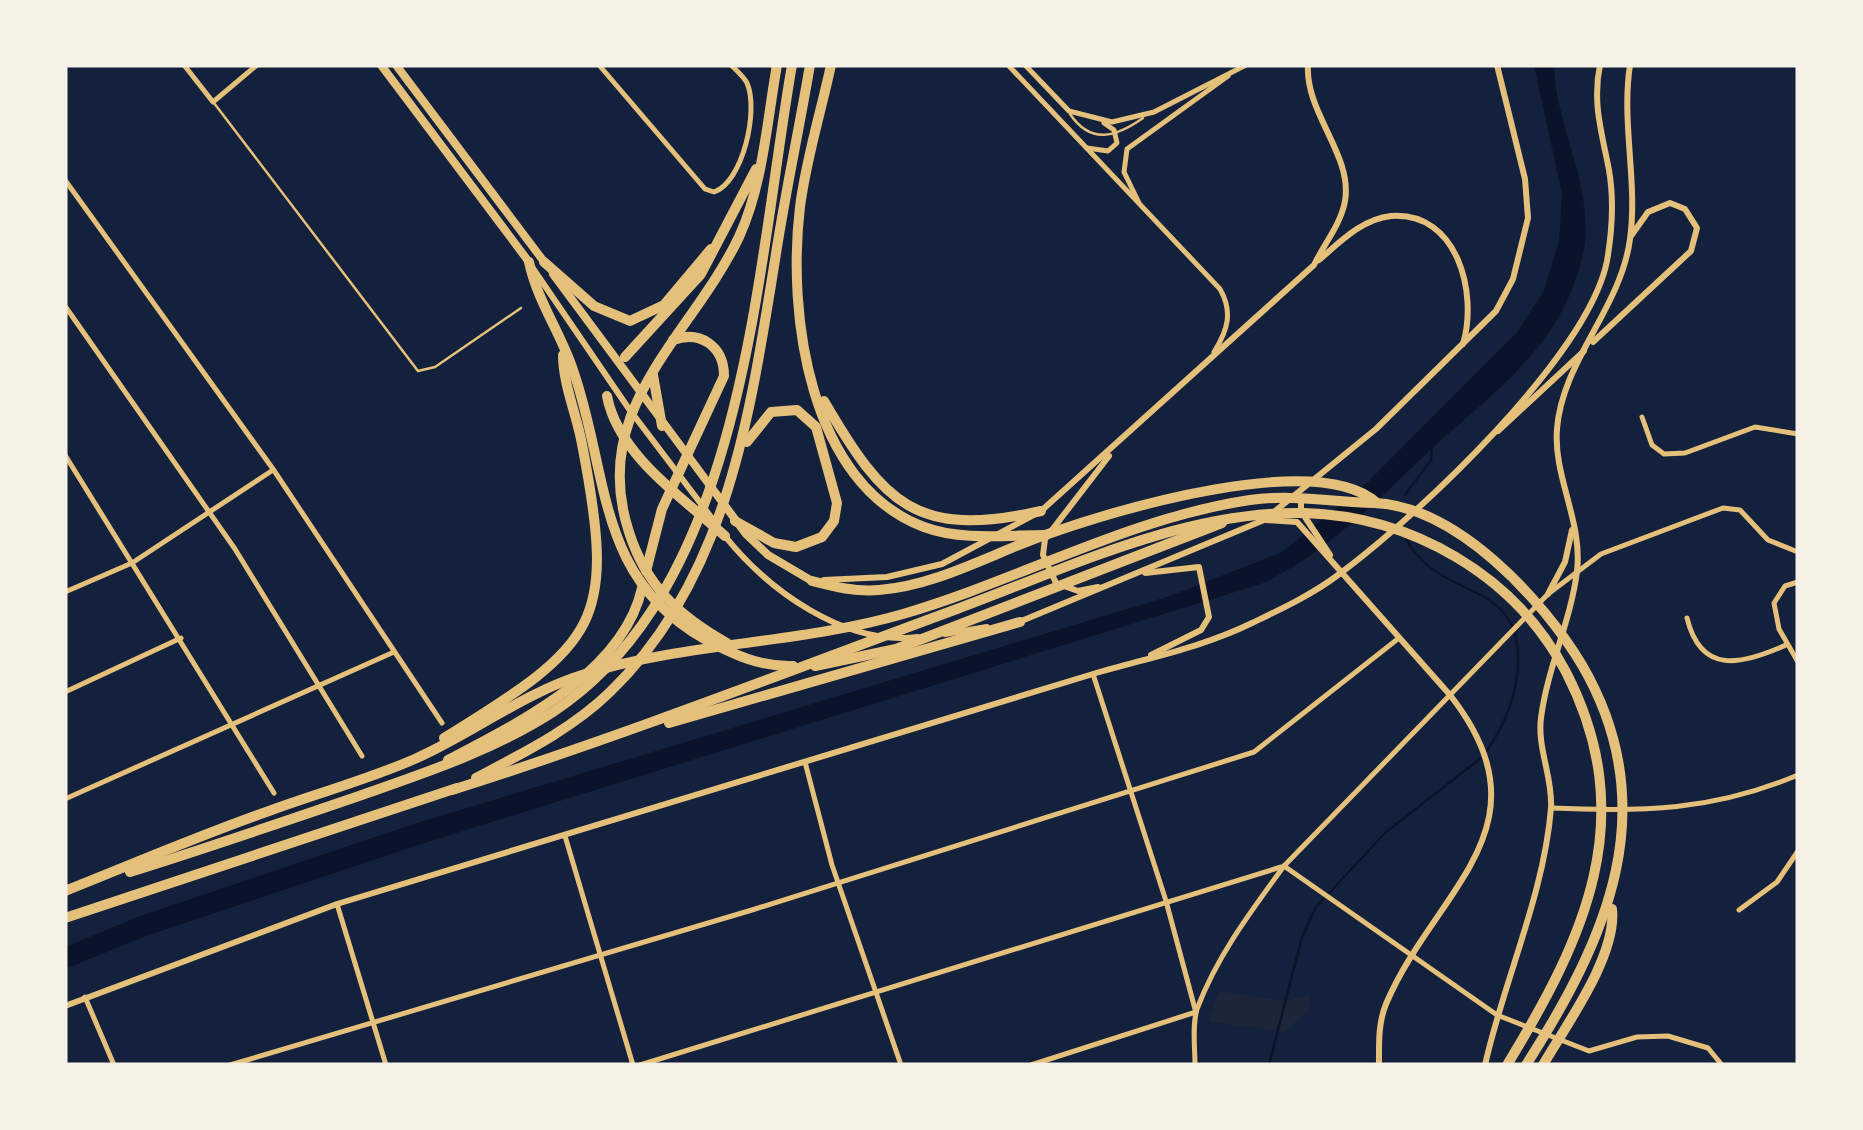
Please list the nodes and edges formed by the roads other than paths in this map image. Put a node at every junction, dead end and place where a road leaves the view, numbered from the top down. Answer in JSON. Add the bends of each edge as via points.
{"nodes":[{"id":1,"x":184,"y":65,"type":"edge"},
{"id":2,"x":257,"y":65,"type":"edge"},
{"id":3,"x":380,"y":65,"type":"edge"},
{"id":4,"x":396,"y":65,"type":"edge"},
{"id":5,"x":599,"y":65,"type":"edge"},
{"id":6,"x":731,"y":65,"type":"edge"},
{"id":7,"x":777,"y":65,"type":"edge"},
{"id":8,"x":792,"y":65,"type":"edge"},
{"id":9,"x":1008,"y":65,"type":"edge"},
{"id":10,"x":1026,"y":65,"type":"edge"},
{"id":11,"x":1246,"y":65,"type":"edge"},
{"id":12,"x":1308,"y":65,"type":"edge"},
{"id":13,"x":1498,"y":65,"type":"edge"},
{"id":14,"x":1600,"y":65,"type":"edge"},
{"id":15,"x":1630,"y":65,"type":"edge"},
{"id":16,"x":832,"y":66,"type":"edge"},
{"id":17,"x":810,"y":67,"type":"edge"},
{"id":18,"x":1230,"y":74,"type":"junction"},
{"id":19,"x":213,"y":102,"type":"junction"},
{"id":20,"x":1069,"y":111,"type":"junction"},
{"id":21,"x":1148,"y":114,"type":"junction"},
{"id":22,"x":1102,"y":122,"type":"junction"},
{"id":23,"x":1117,"y":134,"type":"junction"},
{"id":24,"x":1085,"y":148,"type":"junction"},
{"id":25,"x":759,"y":164,"type":"junction"},
{"id":26,"x":65,"y":180,"type":"edge"},
{"id":27,"x":1142,"y":210,"type":"junction"},
{"id":28,"x":1630,"y":237,"type":"junction"},
{"id":29,"x":715,"y":244,"type":"junction"},
{"id":30,"x":529,"y":262,"type":"junction"},
{"id":31,"x":544,"y":262,"type":"junction"},
{"id":32,"x":1314,"y":265,"type":"junction"},
{"id":33,"x":65,"y":306,"type":"edge"},
{"id":34,"x":521,"y":308,"type":"dead end"},
{"id":35,"x":1460,"y":350,"type":"junction"},
{"id":36,"x":563,"y":354,"type":"junction"},
{"id":37,"x":626,"y":357,"type":"dead end"},
{"id":38,"x":1209,"y":361,"type":"junction"},
{"id":39,"x":816,"y":387,"type":"junction"},
{"id":40,"x":607,"y":396,"type":"dead end"},
{"id":41,"x":1642,"y":417,"type":"dead end"},
{"id":42,"x":662,"y":426,"type":"junction"},
{"id":43,"x":1798,"y":434,"type":"edge"},
{"id":44,"x":1484,"y":440,"type":"junction"},
{"id":45,"x":1120,"y":443,"type":"junction"},
{"id":46,"x":65,"y":455,"type":"edge"},
{"id":47,"x":273,"y":469,"type":"junction"},
{"id":48,"x":734,"y":476,"type":"junction"},
{"id":49,"x":1308,"y":488,"type":"junction"},
{"id":50,"x":1377,"y":503,"type":"junction"},
{"id":51,"x":1041,"y":511,"type":"junction"},
{"id":52,"x":210,"y":514,"type":"junction"},
{"id":53,"x":1573,"y":518,"type":"junction"},
{"id":54,"x":1230,"y":519,"type":"junction"},
{"id":55,"x":1264,"y":520,"type":"junction"},
{"id":56,"x":1301,"y":520,"type":"junction"},
{"id":57,"x":735,"y":521,"type":"junction"},
{"id":58,"x":1046,"y":535,"type":"junction"},
{"id":59,"x":725,"y":536,"type":"junction"},
{"id":60,"x":1798,"y":552,"type":"edge"},
{"id":61,"x":132,"y":563,"type":"junction"},
{"id":62,"x":1577,"y":571,"type":"junction"},
{"id":63,"x":1144,"y":572,"type":"junction"},
{"id":64,"x":1341,"y":573,"type":"junction"},
{"id":65,"x":1126,"y":579,"type":"junction"},
{"id":66,"x":812,"y":581,"type":"junction"},
{"id":67,"x":1798,"y":582,"type":"edge"},
{"id":68,"x":65,"y":592,"type":"edge"},
{"id":69,"x":1548,"y":594,"type":"junction"},
{"id":70,"x":1686,"y":618,"type":"dead end"},
{"id":71,"x":1020,"y":622,"type":"junction"},
{"id":72,"x":181,"y":638,"type":"junction"},
{"id":73,"x":1400,"y":638,"type":"junction"},
{"id":74,"x":1786,"y":645,"type":"junction"},
{"id":75,"x":394,"y":652,"type":"junction"},
{"id":76,"x":1145,"y":659,"type":"junction"},
{"id":77,"x":1798,"y":662,"type":"edge"},
{"id":78,"x":760,"y":664,"type":"junction"},
{"id":79,"x":1093,"y":674,"type":"junction"},
{"id":80,"x":321,"y":687,"type":"junction"},
{"id":81,"x":65,"y":692,"type":"edge"},
{"id":82,"x":1450,"y":694,"type":"junction"},
{"id":83,"x":442,"y":723,"type":"dead end"},
{"id":84,"x":658,"y":724,"type":"junction"},
{"id":85,"x":236,"y":726,"type":"junction"},
{"id":86,"x":362,"y":756,"type":"dead end"},
{"id":87,"x":805,"y":762,"type":"junction"},
{"id":88,"x":400,"y":765,"type":"junction"},
{"id":89,"x":425,"y":773,"type":"junction"},
{"id":90,"x":1798,"y":775,"type":"edge"},
{"id":91,"x":452,"y":790,"type":"junction"},
{"id":92,"x":1129,"y":792,"type":"junction"},
{"id":93,"x":274,"y":793,"type":"dead end"},
{"id":94,"x":65,"y":799,"type":"edge"},
{"id":95,"x":1551,"y":808,"type":"junction"},
{"id":96,"x":565,"y":836,"type":"junction"},
{"id":97,"x":1798,"y":851,"type":"edge"},
{"id":98,"x":1284,"y":866,"type":"junction"},
{"id":99,"x":838,"y":880,"type":"junction"},
{"id":100,"x":65,"y":892,"type":"edge"},
{"id":101,"x":1166,"y":902,"type":"junction"},
{"id":102,"x":1611,"y":903,"type":"junction"},
{"id":103,"x":336,"y":904,"type":"junction"},
{"id":104,"x":1738,"y":910,"type":"dead end"},
{"id":105,"x":65,"y":918,"type":"edge"},
{"id":106,"x":599,"y":954,"type":"junction"},
{"id":107,"x":1414,"y":956,"type":"junction"},
{"id":108,"x":877,"y":990,"type":"junction"},
{"id":109,"x":85,"y":996,"type":"junction"},
{"id":110,"x":65,"y":1006,"type":"edge"},
{"id":111,"x":1196,"y":1012,"type":"junction"},
{"id":112,"x":1496,"y":1015,"type":"junction"},
{"id":113,"x":374,"y":1024,"type":"junction"},
{"id":114,"x":114,"y":1065,"type":"edge"},
{"id":115,"x":230,"y":1065,"type":"edge"},
{"id":116,"x":386,"y":1065,"type":"edge"},
{"id":117,"x":637,"y":1065,"type":"edge"},
{"id":118,"x":901,"y":1065,"type":"edge"},
{"id":119,"x":1031,"y":1065,"type":"edge"},
{"id":120,"x":1195,"y":1065,"type":"edge"},
{"id":121,"x":1379,"y":1065,"type":"edge"},
{"id":122,"x":1485,"y":1065,"type":"edge"},
{"id":123,"x":1507,"y":1065,"type":"edge"},
{"id":124,"x":1526,"y":1065,"type":"edge"},
{"id":125,"x":1543,"y":1065,"type":"edge"},
{"id":126,"x":1722,"y":1065,"type":"edge"}],
"edges":[{"from":1,"to":19,"type":"street"},
{"from":2,"to":19,"type":"street"},
{"from":3,"to":30,"type":"main road"},
{"from":4,"to":31,"type":"main road"},
{"from":5,"to":6,"type":"street","via":[[710,191],[731,182],[745,143],[751,101],[747,81]]},
{"from":7,"to":25,"type":"highway"},
{"from":8,"to":89,"type":"highway","via":[[725,443],[708,501],[674,572],[642,626],[576,694],[465,760]]},
{"from":9,"to":24,"type":"street"},
{"from":10,"to":20,"type":"street"},
{"from":11,"to":18,"type":"street"},
{"from":12,"to":32,"type":"street","via":[[1310,95],[1346,195]]},
{"from":13,"to":35,"type":"street","via":[[1526,180],[1528,226],[1505,296]]},
{"from":14,"to":44,"type":"street","via":[[1596,102],[1612,193],[1602,280],[1569,344]]},
{"from":15,"to":28,"type":"street"},
{"from":16,"to":39,"type":"highway","via":[[797,238],[800,308]]},
{"from":17,"to":48,"type":"highway"},
{"from":18,"to":21,"type":"street"},
{"from":18,"to":27,"type":"street","via":[[1126,149],[1124,172]]},
{"from":19,"to":34,"type":"lane","via":[[418,370],[436,366]]},
{"from":20,"to":22,"type":"street"},
{"from":20,"to":23,"type":"lane","via":[[1090,134]]},
{"from":21,"to":22,"type":"street"},
{"from":21,"to":23,"type":"lane"},
{"from":22,"to":23,"type":"street"},
{"from":23,"to":24,"type":"street","via":[[1108,151]]},
{"from":24,"to":27,"type":"street"},
{"from":25,"to":29,"type":"highway"},
{"from":25,"to":78,"type":"highway","via":[[740,235],[636,398],[622,442],[620,494],[632,544],[654,586],[691,621]]},
{"from":26,"to":47,"type":"street"},
{"from":27,"to":38,"type":"street","via":[[1227,301],[1228,324]]},
{"from":28,"to":44,"type":"street","via":[[1648,212],[1665,204],[1686,208],[1697,228],[1695,246],[1685,257]]},
{"from":28,"to":53,"type":"street","via":[[1618,287],[1560,411],[1559,454]]},
{"from":29,"to":31,"type":"highway","via":[[664,304],[630,320],[594,306]]},
{"from":29,"to":37,"type":"highway","via":[[678,302]]},
{"from":30,"to":36,"type":"highway"},
{"from":30,"to":59,"type":"street"},
{"from":31,"to":42,"type":"main road"},
{"from":32,"to":35,"type":"street","via":[[1374,220],[1403,217],[1431,228],[1466,276],[1468,319]]},
{"from":32,"to":38,"type":"street"},
{"from":33,"to":52,"type":"street"},
{"from":35,"to":49,"type":"street"},
{"from":36,"to":78,"type":"highway","via":[[571,362],[611,523],[630,572],[688,629]]},
{"from":36,"to":88,"type":"highway","via":[[596,519],[598,584],[588,618],[573,643],[520,689]]},
{"from":38,"to":45,"type":"street"},
{"from":39,"to":51,"type":"highway","via":[[864,469],[911,508],[958,522]]},
{"from":39,"to":58,"type":"highway","via":[[838,454],[889,509],[937,532]]},
{"from":40,"to":59,"type":"highway","via":[[614,426]]},
{"from":41,"to":43,"type":"street","via":[[1652,445],[1664,454],[1755,428]]},
{"from":42,"to":57,"type":"main road"},
{"from":42,"to":89,"type":"highway","via":[[652,386],[656,358],[675,339],[704,339],[721,356],[724,378],[662,509],[639,602],[616,640],[549,704]]},
{"from":44,"to":64,"type":"street"},
{"from":45,"to":51,"type":"street"},
{"from":45,"to":65,"type":"street","via":[[1045,539],[1042,555],[1050,576],[1068,590]]},
{"from":46,"to":61,"type":"street"},
{"from":47,"to":52,"type":"street"},
{"from":47,"to":75,"type":"street"},
{"from":48,"to":57,"type":"highway","via":[[760,421],[775,410],[794,409],[818,430],[837,509],[828,532],[800,547],[774,543]]},
{"from":48,"to":91,"type":"highway","via":[[685,593],[631,670],[580,717]]},
{"from":49,"to":55,"type":"street"},
{"from":49,"to":56,"type":"street","via":[[1299,500]]},
{"from":50,"to":58,"type":"highway","via":[[1362,490],[1255,482]]},
{"from":50,"to":88,"type":"highway","via":[[1254,500],[1143,528],[898,615],[688,648],[588,673]]},
{"from":50,"to":102,"type":"highway","via":[[1441,525],[1480,549],[1536,599],[1586,674],[1618,777],[1620,842]]},
{"from":51,"to":66,"type":"street","via":[[942,564],[887,577]]},
{"from":52,"to":61,"type":"street"},
{"from":52,"to":80,"type":"street"},
{"from":53,"to":62,"type":"street"},
{"from":53,"to":69,"type":"street","via":[[1564,562]]},
{"from":54,"to":78,"type":"highway","via":[[896,649],[841,663]]},
{"from":54,"to":84,"type":"highway","via":[[1189,525],[1080,564]]},
{"from":54,"to":123,"type":"highway","via":[[1356,518],[1430,542],[1465,560],[1512,600],[1560,660],[1600,779],[1599,863],[1569,957]]},
{"from":55,"to":56,"type":"street"},
{"from":55,"to":63,"type":"street"},
{"from":56,"to":64,"type":"street"},
{"from":56,"to":64,"type":"street"},
{"from":57,"to":66,"type":"main road","via":[[768,555]]},
{"from":58,"to":66,"type":"highway","via":[[945,575],[882,590]]},
{"from":59,"to":71,"type":"street","via":[[785,594],[831,620],[874,633],[905,638]]},
{"from":60,"to":62,"type":"street","via":[[1768,540],[1733,507],[1600,554]]},
{"from":61,"to":68,"type":"street"},
{"from":61,"to":72,"type":"street"},
{"from":62,"to":69,"type":"street"},
{"from":62,"to":95,"type":"street","via":[[1541,719]]},
{"from":63,"to":65,"type":"street"},
{"from":63,"to":76,"type":"street","via":[[1199,567],[1209,617],[1201,630]]},
{"from":64,"to":73,"type":"street"},
{"from":64,"to":76,"type":"street","via":[[1196,648]]},
{"from":65,"to":71,"type":"street"},
{"from":67,"to":74,"type":"street","via":[[1785,586],[1774,603]]},
{"from":69,"to":82,"type":"street"},
{"from":70,"to":74,"type":"street","via":[[1692,640],[1714,659],[1736,661]]},
{"from":71,"to":84,"type":"highway"},
{"from":72,"to":81,"type":"street"},
{"from":72,"to":85,"type":"street"},
{"from":73,"to":82,"type":"street"},
{"from":73,"to":92,"type":"street","via":[[1254,752]]},
{"from":74,"to":77,"type":"street"},
{"from":75,"to":80,"type":"street"},
{"from":75,"to":83,"type":"street"},
{"from":76,"to":79,"type":"street"},
{"from":79,"to":87,"type":"street"},
{"from":79,"to":92,"type":"street"},
{"from":80,"to":85,"type":"street"},
{"from":80,"to":86,"type":"street"},
{"from":82,"to":98,"type":"street"},
{"from":82,"to":107,"type":"street","via":[[1488,762],[1485,833]]},
{"from":84,"to":91,"type":"highway"},
{"from":85,"to":93,"type":"street"},
{"from":85,"to":94,"type":"street"},
{"from":87,"to":96,"type":"street"},
{"from":87,"to":99,"type":"street"},
{"from":88,"to":100,"type":"highway"},
{"from":89,"to":100,"type":"highway"},
{"from":90,"to":95,"type":"street","via":[[1677,810]]},
{"from":91,"to":105,"type":"highway"},
{"from":92,"to":99,"type":"street"},
{"from":92,"to":101,"type":"street"},
{"from":95,"to":112,"type":"street","via":[[1536,884]]},
{"from":96,"to":103,"type":"street"},
{"from":96,"to":106,"type":"street"},
{"from":97,"to":104,"type":"street","via":[[1777,882]]},
{"from":98,"to":101,"type":"street"},
{"from":98,"to":107,"type":"street"},
{"from":98,"to":111,"type":"street","via":[[1224,952]]},
{"from":99,"to":106,"type":"street"},
{"from":99,"to":108,"type":"street"},
{"from":101,"to":108,"type":"street"},
{"from":101,"to":111,"type":"street"},
{"from":102,"to":124,"type":"highway","via":[[1584,968]]},
{"from":102,"to":125,"type":"highway","via":[[1612,932],[1602,956]]},
{"from":103,"to":109,"type":"street"},
{"from":103,"to":113,"type":"street"},
{"from":106,"to":113,"type":"street"},
{"from":106,"to":117,"type":"street"},
{"from":107,"to":112,"type":"street"},
{"from":107,"to":121,"type":"street","via":[[1385,1006]]},
{"from":108,"to":117,"type":"street"},
{"from":108,"to":118,"type":"street"},
{"from":109,"to":110,"type":"street"},
{"from":109,"to":114,"type":"street"},
{"from":111,"to":119,"type":"street"},
{"from":111,"to":120,"type":"street"},
{"from":112,"to":122,"type":"street"},
{"from":112,"to":126,"type":"street","via":[[1589,1051],[1668,1036],[1708,1048]]},
{"from":113,"to":115,"type":"street"},
{"from":113,"to":116,"type":"street"}]}
